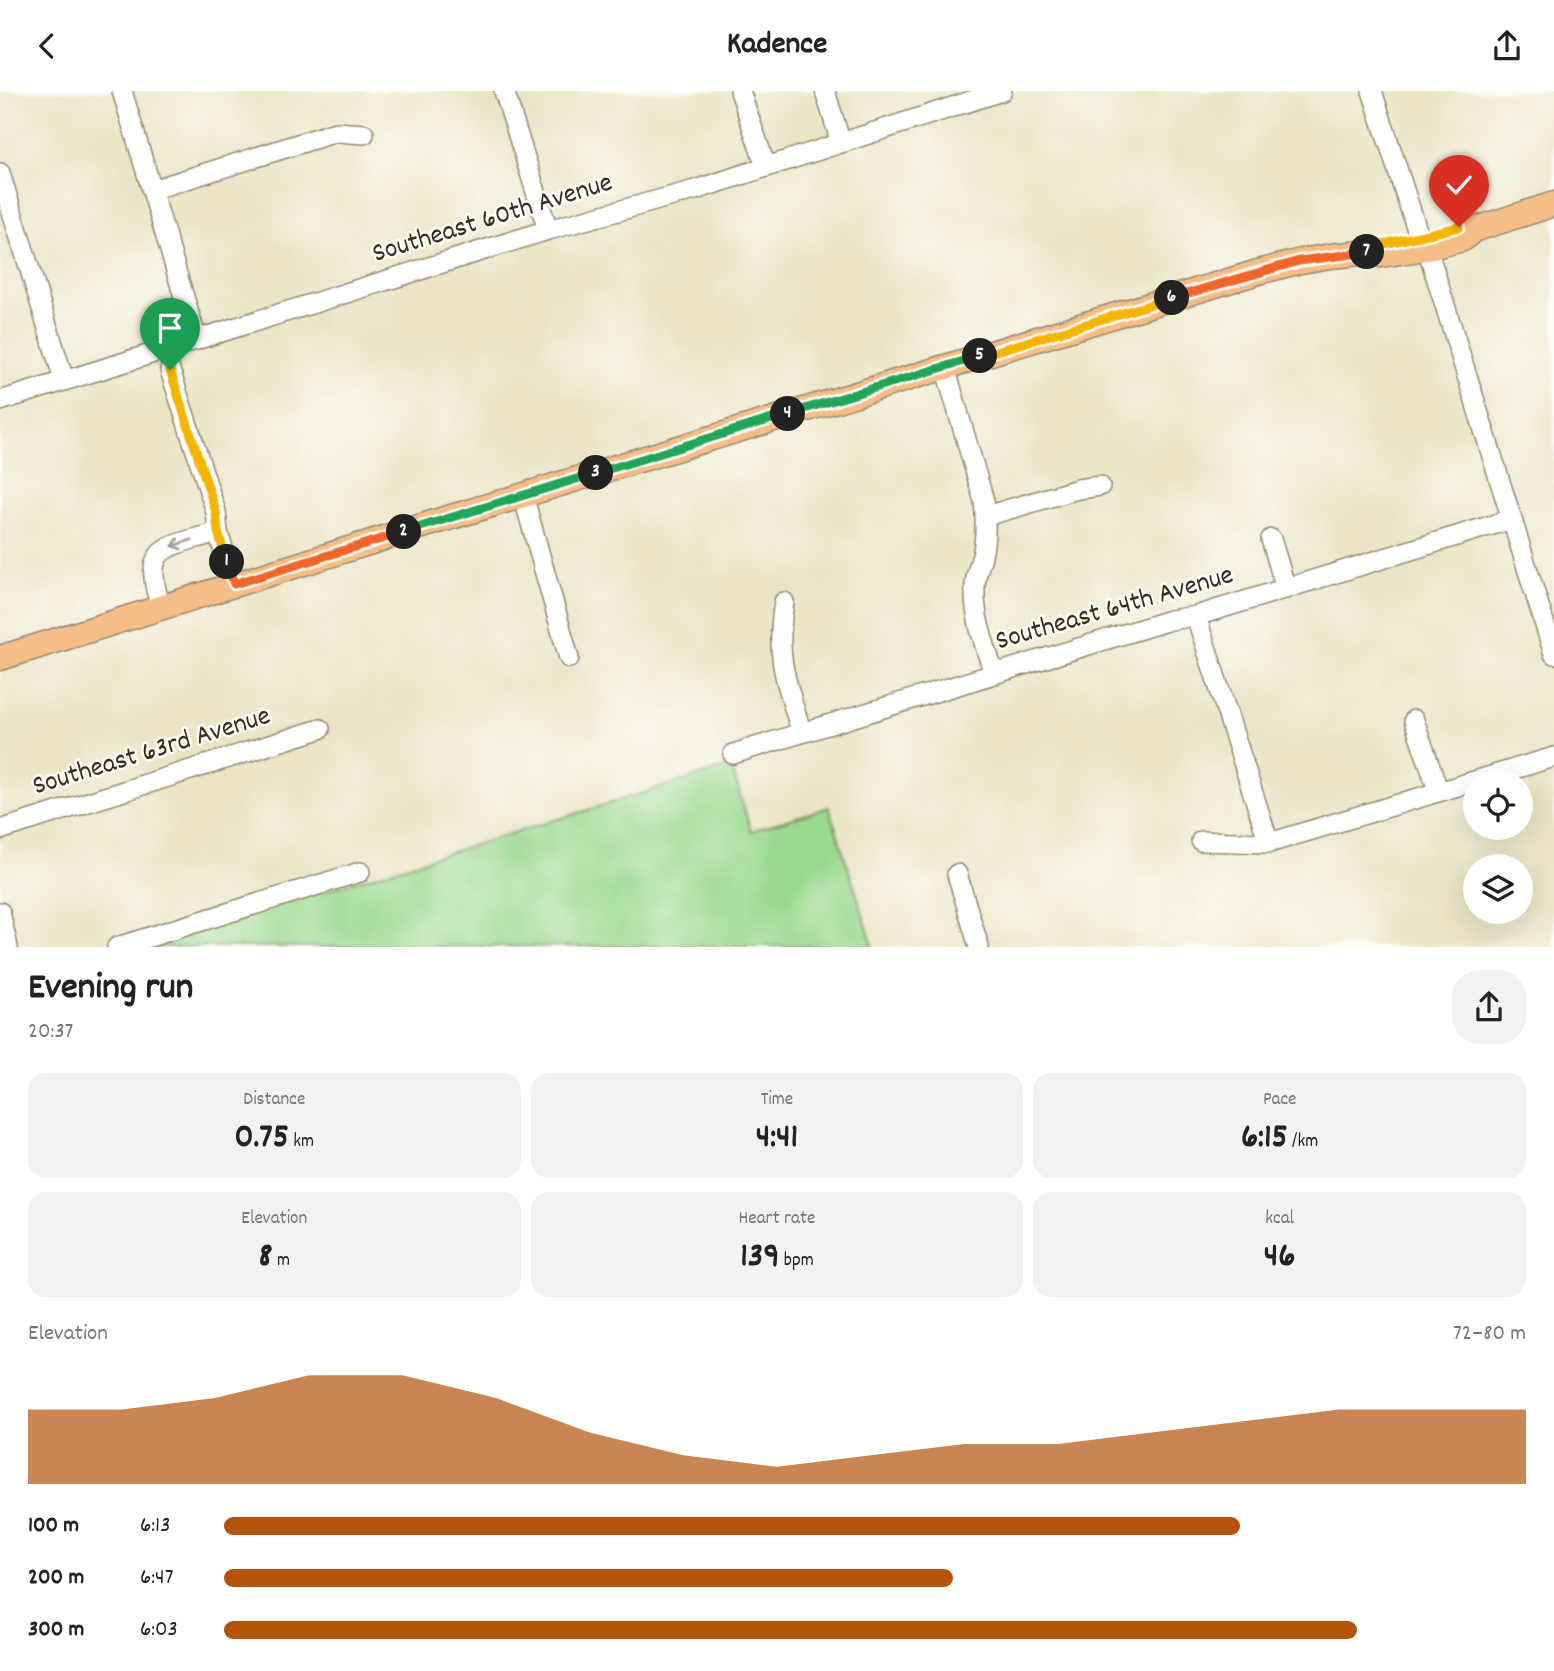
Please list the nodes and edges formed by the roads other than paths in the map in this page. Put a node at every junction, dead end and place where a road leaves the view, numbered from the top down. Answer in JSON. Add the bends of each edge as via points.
{"nodes":[{"id":1,"x":122,"y":91,"type":"edge"},
{"id":2,"x":504,"y":91,"type":"edge"},
{"id":3,"x":740,"y":91,"type":"edge"},
{"id":4,"x":824,"y":91,"type":"edge"},
{"id":5,"x":1372,"y":91,"type":"edge"},
{"id":6,"x":989,"y":93,"type":"edge"},
{"id":7,"x":365,"y":134,"type":"dead end"},
{"id":8,"x":841,"y":143,"type":"junction"},
{"id":9,"x":766,"y":167,"type":"junction"},
{"id":10,"x":0,"y":173,"type":"edge"},
{"id":11,"x":152,"y":190,"type":"junction"},
{"id":12,"x":1554,"y":204,"type":"edge"},
{"id":13,"x":548,"y":230,"type":"junction"},
{"id":14,"x":1423,"y":242,"type":"junction"},
{"id":15,"x":197,"y":339,"type":"junction"},
{"id":16,"x":945,"y":367,"type":"junction"},
{"id":17,"x":170,"y":370,"type":"dead end"},
{"id":18,"x":64,"y":380,"type":"junction"},
{"id":19,"x":0,"y":401,"type":"edge"},
{"id":20,"x":1100,"y":487,"type":"dead end"},
{"id":21,"x":523,"y":495,"type":"junction"},
{"id":22,"x":986,"y":516,"type":"junction"},
{"id":23,"x":1512,"y":519,"type":"junction"},
{"id":24,"x":218,"y":532,"type":"junction"},
{"id":25,"x":1271,"y":540,"type":"dead end"},
{"id":26,"x":234,"y":584,"type":"junction"},
{"id":27,"x":1286,"y":589,"type":"junction"},
{"id":28,"x":784,"y":602,"type":"dead end"},
{"id":29,"x":161,"y":607,"type":"junction"},
{"id":30,"x":1196,"y":616,"type":"junction"},
{"id":31,"x":1554,"y":654,"type":"edge"},
{"id":32,"x":0,"y":658,"type":"edge"},
{"id":33,"x":569,"y":658,"type":"dead end"},
{"id":34,"x":993,"y":674,"type":"junction"},
{"id":35,"x":1414,"y":720,"type":"dead end"},
{"id":36,"x":320,"y":729,"type":"dead end"},
{"id":37,"x":802,"y":733,"type":"junction"},
{"id":38,"x":733,"y":754,"type":"dead end"},
{"id":39,"x":1554,"y":757,"type":"edge"},
{"id":40,"x":1438,"y":790,"type":"junction"},
{"id":41,"x":0,"y":830,"type":"edge"},
{"id":42,"x":1200,"y":841,"type":"dead end"},
{"id":43,"x":1269,"y":843,"type":"junction"},
{"id":44,"x":360,"y":872,"type":"dead end"},
{"id":45,"x":957,"y":874,"type":"dead end"},
{"id":46,"x":0,"y":912,"type":"edge"},
{"id":47,"x":8,"y":947,"type":"edge"},
{"id":48,"x":117,"y":947,"type":"edge"},
{"id":49,"x":979,"y":947,"type":"edge"}],
"edges":[{"from":1,"to":11,"type":"street"},
{"from":2,"to":13,"type":"street"},
{"from":3,"to":9,"type":"street"},
{"from":4,"to":8,"type":"street"},
{"from":5,"to":14,"type":"street"},
{"from":6,"to":8,"type":"street","name":"Southeast 60th Avenue"},
{"from":7,"to":11,"type":"street","via":[[336,132]]},
{"from":8,"to":9,"type":"street","name":"Southeast 60th Avenue"},
{"from":9,"to":13,"type":"street","name":"Southeast 60th Avenue"},
{"from":10,"to":18,"type":"street"},
{"from":11,"to":15,"type":"street"},
{"from":12,"to":14,"type":"main road","via":[[1473,230],[1463,239]]},
{"from":13,"to":15,"type":"street","name":"Southeast 60th Avenue"},
{"from":14,"to":16,"type":"main road","via":[[1381,255],[1371,252],[1299,261]]},
{"from":14,"to":23,"type":"street"},
{"from":15,"to":18,"type":"street","name":"Southeast 60th Avenue"},
{"from":16,"to":21,"type":"main road"},
{"from":16,"to":22,"type":"street"},
{"from":17,"to":24,"type":"street","via":[[216,512]]},
{"from":18,"to":19,"type":"street","name":"Southeast 60th Avenue"},
{"from":20,"to":22,"type":"street","via":[[1077,489]]},
{"from":21,"to":26,"type":"main road"},
{"from":21,"to":33,"type":"street"},
{"from":22,"to":34,"type":"street","via":[[975,593]]},
{"from":23,"to":27,"type":"street","name":"Southeast 64th Avenue"},
{"from":23,"to":31,"type":"street"},
{"from":24,"to":26,"type":"street"},
{"from":24,"to":29,"type":"street","one_way":true,"via":[[165,549],[157,557],[152,570]]},
{"from":25,"to":27,"type":"street"},
{"from":26,"to":29,"type":"main road"},
{"from":27,"to":30,"type":"street","name":"Southeast 64th Avenue"},
{"from":28,"to":37,"type":"street","via":[[781,662]]},
{"from":29,"to":32,"type":"main road"},
{"from":30,"to":34,"type":"street","name":"Southeast 64th Avenue"},
{"from":30,"to":43,"type":"street"},
{"from":34,"to":37,"type":"street","name":"Southeast 64th Avenue"},
{"from":35,"to":40,"type":"street"},
{"from":36,"to":41,"type":"street","name":"Southeast 63rd Avenue"},
{"from":37,"to":38,"type":"street","name":"Southeast 64th Avenue"},
{"from":39,"to":40,"type":"street"},
{"from":40,"to":43,"type":"street"},
{"from":42,"to":43,"type":"street"},
{"from":44,"to":48,"type":"street"},
{"from":45,"to":49,"type":"street"},
{"from":46,"to":47,"type":"street"}]}
